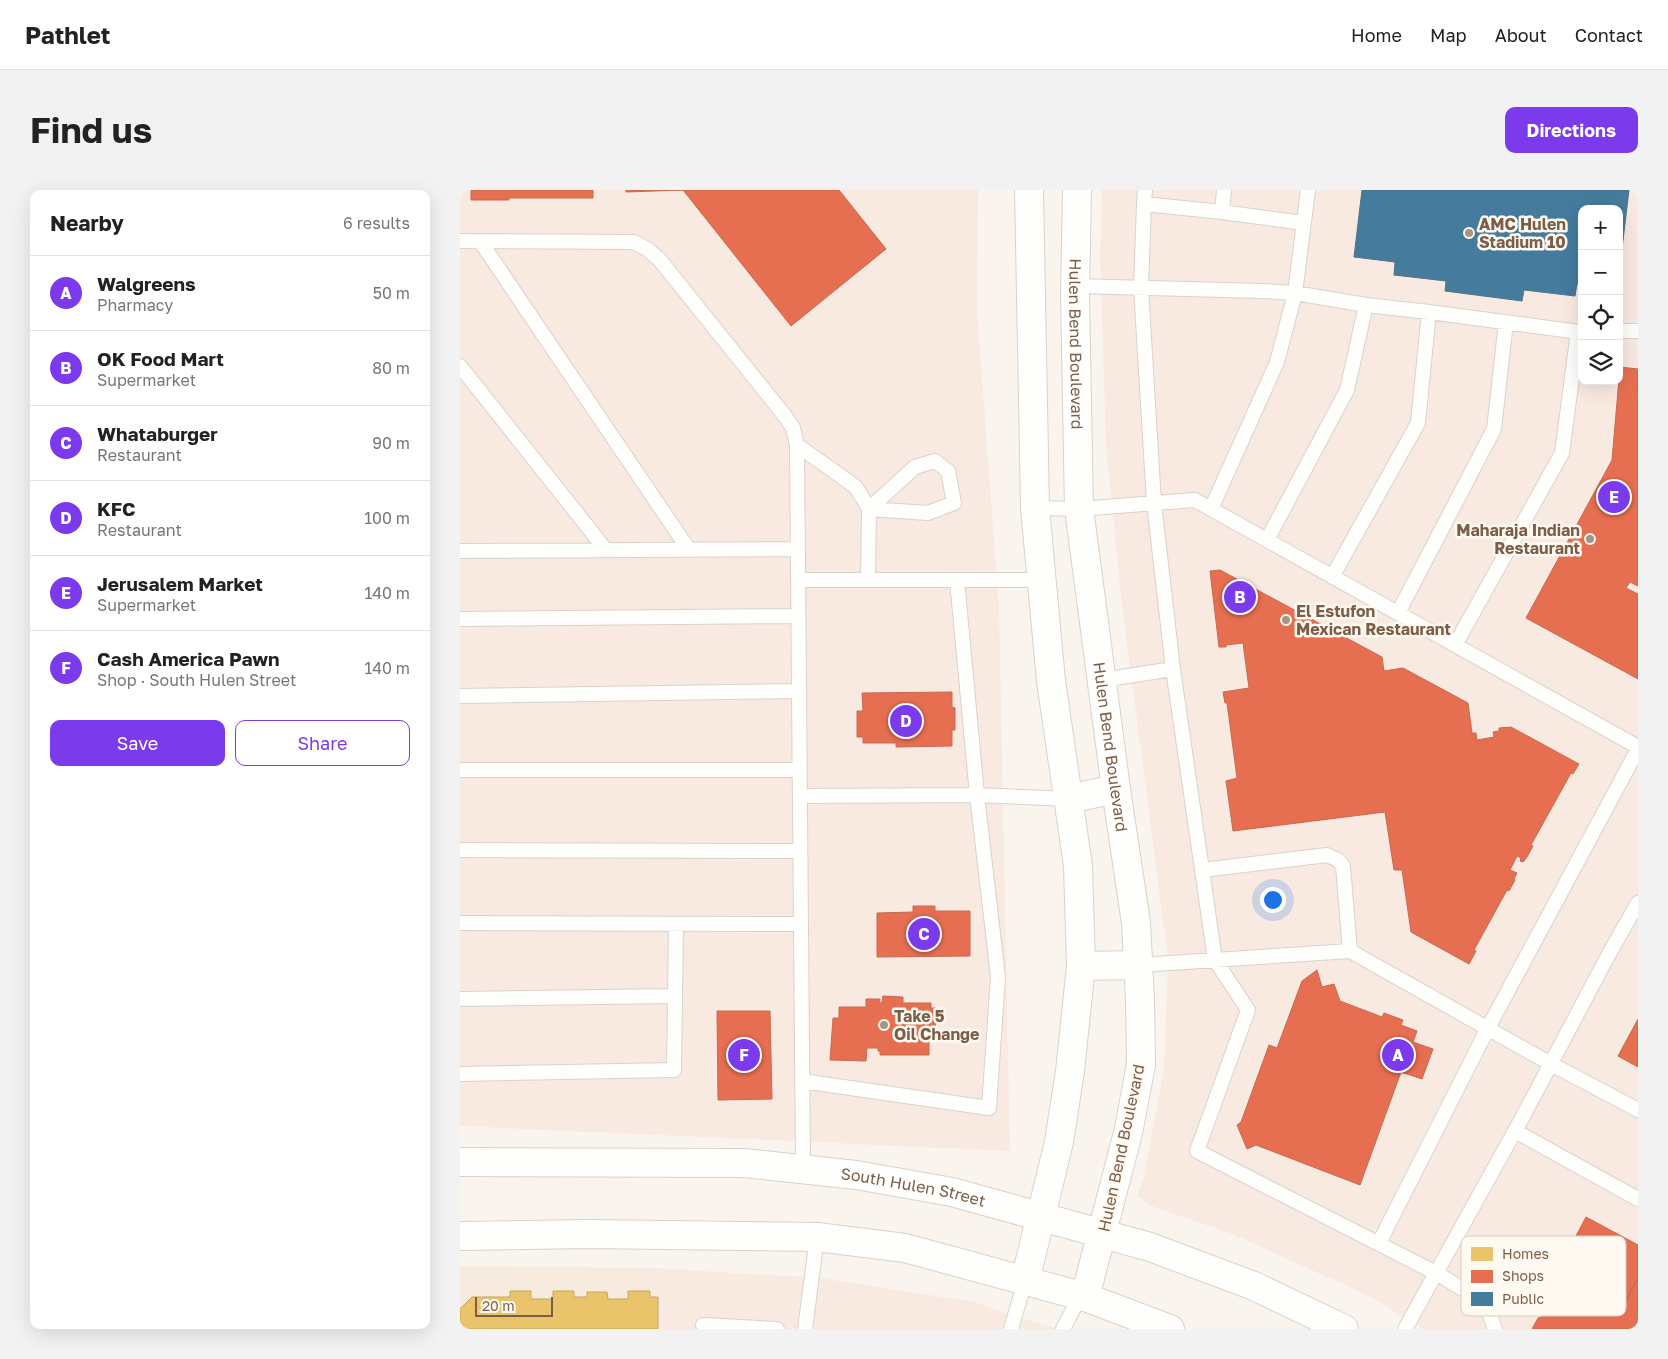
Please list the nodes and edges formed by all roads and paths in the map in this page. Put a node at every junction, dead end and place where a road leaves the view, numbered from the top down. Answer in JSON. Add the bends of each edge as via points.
{"nodes":[{"id":1,"x":1029,"y":190,"type":"edge"},
{"id":2,"x":1077,"y":190,"type":"edge"},
{"id":3,"x":1224,"y":190,"type":"edge"},
{"id":4,"x":1308,"y":190,"type":"edge"},
{"id":5,"x":1144,"y":197,"type":"edge"},
{"id":6,"x":1222,"y":212,"type":"junction"},
{"id":7,"x":1303,"y":224,"type":"junction"},
{"id":8,"x":460,"y":241,"type":"edge"},
{"id":9,"x":480,"y":242,"type":"junction"},
{"id":10,"x":1074,"y":286,"type":"junction"},
{"id":11,"x":1141,"y":288,"type":"junction"},
{"id":12,"x":1295,"y":294,"type":"junction"},
{"id":13,"x":1366,"y":305,"type":"junction"},
{"id":14,"x":1429,"y":312,"type":"junction"},
{"id":15,"x":1506,"y":322,"type":"junction"},
{"id":16,"x":1623,"y":331,"type":"edge"},
{"id":17,"x":1638,"y":331,"type":"edge"},
{"id":18,"x":1578,"y":332,"type":"edge"},
{"id":19,"x":1579,"y":340,"type":"edge"},
{"id":20,"x":460,"y":366,"type":"edge"},
{"id":21,"x":797,"y":445,"type":"junction"},
{"id":22,"x":1154,"y":503,"type":"junction"},
{"id":23,"x":1035,"y":508,"type":"junction"},
{"id":24,"x":1078,"y":508,"type":"junction"},
{"id":25,"x":869,"y":509,"type":"junction"},
{"id":26,"x":1211,"y":509,"type":"junction"},
{"id":27,"x":1267,"y":540,"type":"junction"},
{"id":28,"x":798,"y":549,"type":"junction"},
{"id":29,"x":606,"y":550,"type":"junction"},
{"id":30,"x":689,"y":550,"type":"junction"},
{"id":31,"x":460,"y":551,"type":"edge"},
{"id":32,"x":1332,"y":576,"type":"junction"},
{"id":33,"x":798,"y":580,"type":"junction"},
{"id":34,"x":868,"y":580,"type":"junction"},
{"id":35,"x":957,"y":580,"type":"junction"},
{"id":36,"x":1042,"y":580,"type":"junction"},
{"id":37,"x":1398,"y":613,"type":"junction"},
{"id":38,"x":798,"y":616,"type":"junction"},
{"id":39,"x":460,"y":618,"type":"edge"},
{"id":40,"x":1456,"y":645,"type":"junction"},
{"id":41,"x":1173,"y":669,"type":"junction"},
{"id":42,"x":1102,"y":680,"type":"junction"},
{"id":43,"x":799,"y":691,"type":"junction"},
{"id":44,"x":460,"y":696,"type":"edge"},
{"id":45,"x":1638,"y":748,"type":"edge"},
{"id":46,"x":460,"y":770,"type":"edge"},
{"id":47,"x":800,"y":770,"type":"junction"},
{"id":48,"x":1116,"y":789,"type":"junction"},
{"id":49,"x":977,"y":795,"type":"junction"},
{"id":50,"x":800,"y":796,"type":"junction"},
{"id":51,"x":1068,"y":799,"type":"junction"},
{"id":52,"x":460,"y":850,"type":"edge"},
{"id":53,"x":800,"y":850,"type":"junction"},
{"id":54,"x":1202,"y":870,"type":"junction"},
{"id":55,"x":1638,"y":903,"type":"edge"},
{"id":56,"x":460,"y":923,"type":"edge"},
{"id":57,"x":676,"y":924,"type":"junction"},
{"id":58,"x":801,"y":924,"type":"junction"},
{"id":59,"x":1350,"y":951,"type":"junction"},
{"id":60,"x":1215,"y":960,"type":"junction"},
{"id":61,"x":1139,"y":965,"type":"junction"},
{"id":62,"x":1081,"y":966,"type":"junction"},
{"id":63,"x":675,"y":996,"type":"junction"},
{"id":64,"x":460,"y":999,"type":"edge"},
{"id":65,"x":1488,"y":1028,"type":"junction"},
{"id":66,"x":1552,"y":1064,"type":"junction"},
{"id":67,"x":460,"y":1074,"type":"edge"},
{"id":68,"x":802,"y":1081,"type":"junction"},
{"id":69,"x":1638,"y":1110,"type":"edge"},
{"id":70,"x":1516,"y":1131,"type":"junction"},
{"id":71,"x":460,"y":1162,"type":"edge"},
{"id":72,"x":803,"y":1169,"type":"junction"},
{"id":73,"x":1638,"y":1200,"type":"edge"},
{"id":74,"x":1040,"y":1215,"type":"junction"},
{"id":75,"x":1103,"y":1233,"type":"junction"},
{"id":76,"x":460,"y":1236,"type":"edge"},
{"id":77,"x":817,"y":1237,"type":"junction"},
{"id":78,"x":1379,"y":1244,"type":"junction"},
{"id":79,"x":1436,"y":1273,"type":"junction"},
{"id":80,"x":1025,"y":1281,"type":"junction"},
{"id":81,"x":1461,"y":1288,"type":"edge"},
{"id":82,"x":1085,"y":1297,"type":"junction"},
{"id":83,"x":1490,"y":1316,"type":"edge"},
{"id":84,"x":702,"y":1325,"type":"dead end"},
{"id":85,"x":777,"y":1329,"type":"edge"},
{"id":86,"x":805,"y":1329,"type":"edge"},
{"id":87,"x":1011,"y":1329,"type":"edge"},
{"id":88,"x":1063,"y":1329,"type":"edge"},
{"id":89,"x":1170,"y":1329,"type":"edge"},
{"id":90,"x":1344,"y":1329,"type":"edge"},
{"id":91,"x":1405,"y":1329,"type":"edge"},
{"id":92,"x":1495,"y":1329,"type":"edge"}],
"edges":[{"from":1,"to":23,"type":"street"},
{"from":2,"to":10,"type":"street","name":"Hulen Bend Boulevard"},
{"from":3,"to":6,"type":"lane"},
{"from":4,"to":7,"type":"lane"},
{"from":5,"to":6,"type":"lane"},
{"from":5,"to":11,"type":"lane"},
{"from":6,"to":7,"type":"lane"},
{"from":7,"to":12,"type":"lane"},
{"from":8,"to":9,"type":"lane"},
{"from":9,"to":21,"type":"lane","via":[[634,242],[647,248],[660,259],[785,416],[793,428]]},
{"from":9,"to":30,"type":"lane"},
{"from":10,"to":11,"type":"lane"},
{"from":10,"to":24,"type":"street","name":"Hulen Bend Boulevard"},
{"from":11,"to":12,"type":"lane"},
{"from":11,"to":22,"type":"lane"},
{"from":12,"to":13,"type":"lane"},
{"from":12,"to":26,"type":"lane","via":[[1277,362]]},
{"from":13,"to":14,"type":"lane"},
{"from":13,"to":27,"type":"lane","via":[[1347,390]]},
{"from":14,"to":15,"type":"lane"},
{"from":14,"to":32,"type":"lane","via":[[1418,423]]},
{"from":15,"to":18,"type":"lane"},
{"from":15,"to":37,"type":"lane","via":[[1494,429]]},
{"from":16,"to":17,"type":"lane"},
{"from":19,"to":40,"type":"lane","via":[[1562,453]]},
{"from":20,"to":29,"type":"lane"},
{"from":21,"to":25,"type":"lane","via":[[856,487]]},
{"from":21,"to":28,"type":"lane"},
{"from":22,"to":24,"type":"lane"},
{"from":22,"to":26,"type":"lane","via":[[1195,500]]},
{"from":22,"to":41,"type":"lane"},
{"from":23,"to":24,"type":"lane"},
{"from":23,"to":36,"type":"street"},
{"from":24,"to":42,"type":"street","name":"Hulen Bend Boulevard"},
{"from":25,"to":25,"type":"lane","via":[[928,512],[954,503],[948,471],[935,461],[915,467]]},
{"from":25,"to":34,"type":"lane"},
{"from":26,"to":27,"type":"lane"},
{"from":27,"to":32,"type":"lane"},
{"from":28,"to":30,"type":"lane"},
{"from":28,"to":33,"type":"lane"},
{"from":29,"to":30,"type":"lane"},
{"from":29,"to":31,"type":"lane"},
{"from":32,"to":37,"type":"lane"},
{"from":33,"to":34,"type":"lane"},
{"from":33,"to":38,"type":"lane"},
{"from":34,"to":35,"type":"lane"},
{"from":35,"to":36,"type":"lane"},
{"from":35,"to":49,"type":"lane"},
{"from":36,"to":51,"type":"street","via":[[1051,681]]},
{"from":37,"to":40,"type":"lane"},
{"from":38,"to":39,"type":"lane"},
{"from":38,"to":43,"type":"lane"},
{"from":40,"to":45,"type":"lane"},
{"from":41,"to":42,"type":"lane"},
{"from":41,"to":54,"type":"lane"},
{"from":42,"to":48,"type":"street","name":"Hulen Bend Boulevard"},
{"from":43,"to":44,"type":"lane"},
{"from":43,"to":47,"type":"lane"},
{"from":45,"to":65,"type":"lane"},
{"from":46,"to":47,"type":"lane"},
{"from":47,"to":50,"type":"lane"},
{"from":48,"to":51,"type":"street"},
{"from":48,"to":61,"type":"street","name":"Hulen Bend Boulevard"},
{"from":49,"to":50,"type":"lane"},
{"from":49,"to":51,"type":"lane"},
{"from":49,"to":68,"type":"lane","via":[[998,977],[989,1108]]},
{"from":50,"to":53,"type":"lane"},
{"from":51,"to":62,"type":"street","via":[[1078,866]]},
{"from":52,"to":53,"type":"lane"},
{"from":53,"to":58,"type":"lane"},
{"from":54,"to":59,"type":"lane","via":[[1327,855],[1338,860],[1343,866]]},
{"from":54,"to":60,"type":"lane"},
{"from":55,"to":66,"type":"lane"},
{"from":56,"to":57,"type":"lane"},
{"from":57,"to":58,"type":"lane"},
{"from":57,"to":63,"type":"lane"},
{"from":58,"to":68,"type":"lane"},
{"from":59,"to":60,"type":"lane"},
{"from":59,"to":65,"type":"lane"},
{"from":60,"to":61,"type":"lane"},
{"from":60,"to":78,"type":"lane","via":[[1248,1010],[1197,1151]]},
{"from":61,"to":62,"type":"street"},
{"from":61,"to":75,"type":"street","name":"Hulen Bend Boulevard","via":[[1141,1066]]},
{"from":62,"to":74,"type":"street","via":[[1059,1142]]},
{"from":63,"to":64,"type":"lane"},
{"from":63,"to":67,"type":"lane","via":[[674,1070]]},
{"from":65,"to":66,"type":"lane"},
{"from":65,"to":78,"type":"lane"},
{"from":66,"to":69,"type":"lane"},
{"from":66,"to":70,"type":"lane"},
{"from":68,"to":72,"type":"lane"},
{"from":70,"to":73,"type":"lane"},
{"from":70,"to":79,"type":"lane"},
{"from":71,"to":72,"type":"street","name":"South Hulen Street","via":[[744,1163]]},
{"from":72,"to":74,"type":"street","name":"South Hulen Street","via":[[952,1192]]},
{"from":74,"to":75,"type":"street","name":"South Hulen Street"},
{"from":74,"to":80,"type":"street"},
{"from":75,"to":82,"type":"street","name":"Hulen Bend Boulevard"},
{"from":75,"to":90,"type":"street","name":"South Hulen Street","via":[[1254,1286]]},
{"from":76,"to":77,"type":"street"},
{"from":77,"to":80,"type":"street","via":[[905,1248]]},
{"from":77,"to":86,"type":"lane"},
{"from":78,"to":79,"type":"lane"},
{"from":79,"to":81,"type":"lane"},
{"from":79,"to":91,"type":"lane"},
{"from":80,"to":82,"type":"street"},
{"from":80,"to":87,"type":"lane"},
{"from":82,"to":88,"type":"lane","via":[[1074,1308]]},
{"from":82,"to":89,"type":"street"},
{"from":83,"to":92,"type":"lane"},
{"from":84,"to":85,"type":"lane"}]}
